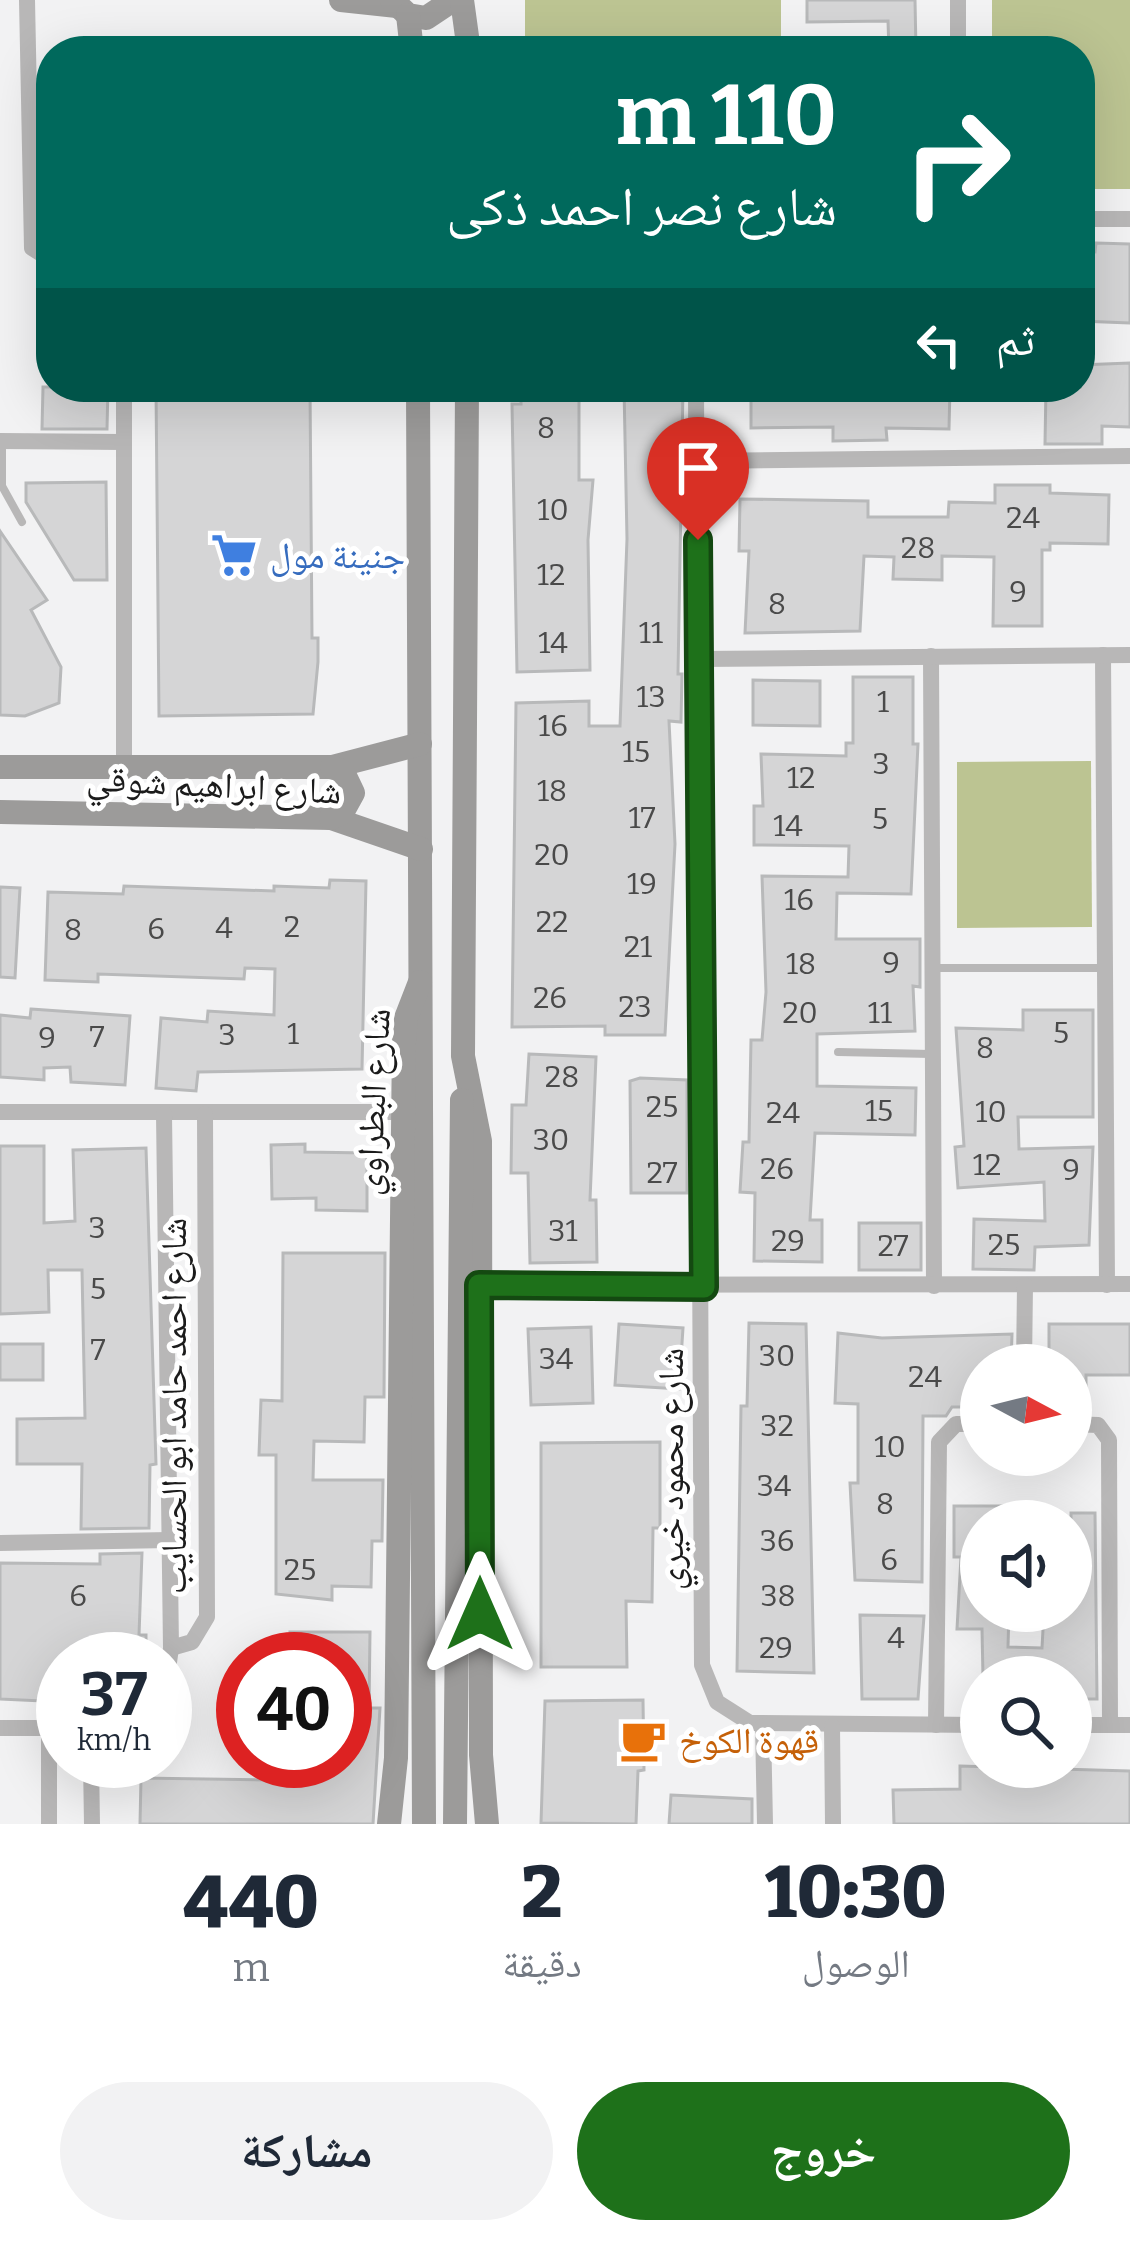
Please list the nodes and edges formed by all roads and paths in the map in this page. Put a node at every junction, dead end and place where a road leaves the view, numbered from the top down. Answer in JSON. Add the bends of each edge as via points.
{"nodes":[{"id":1,"x":27,"y":0,"type":"edge"},
{"id":2,"x":341,"y":0,"type":"edge"},
{"id":3,"x":453,"y":0,"type":"edge"},
{"id":4,"x":462,"y":0,"type":"edge"},
{"id":5,"x":958,"y":0,"type":"edge"},
{"id":6,"x":399,"y":7,"type":"edge"},
{"id":7,"x":408,"y":36,"type":"edge"},
{"id":8,"x":467,"y":36,"type":"edge"},
{"id":9,"x":958,"y":36,"type":"edge"},
{"id":10,"x":1095,"y":219,"type":"edge"},
{"id":11,"x":1130,"y":219,"type":"edge"},
{"id":12,"x":36,"y":253,"type":"edge"},
{"id":13,"x":124,"y":402,"type":"edge"},
{"id":14,"x":418,"y":402,"type":"edge"},
{"id":15,"x":467,"y":402,"type":"edge"},
{"id":16,"x":696,"y":402,"type":"edge"},
{"id":17,"x":1,"y":441,"type":"edge"},
{"id":18,"x":124,"y":442,"type":"junction"},
{"id":19,"x":1130,"y":456,"type":"edge"},
{"id":20,"x":696,"y":461,"type":"junction"},
{"id":21,"x":22,"y":523,"type":"dead end"},
{"id":22,"x":1103,"y":655,"type":"junction"},
{"id":23,"x":1130,"y":655,"type":"edge"},
{"id":24,"x":931,"y":656,"type":"junction"},
{"id":25,"x":699,"y":658,"type":"junction"},
{"id":26,"x":420,"y":744,"type":"junction"},
{"id":27,"x":332,"y":766,"type":"junction"},
{"id":28,"x":0,"y":767,"type":"edge"},
{"id":29,"x":124,"y":770,"type":"junction"},
{"id":30,"x":0,"y":812,"type":"edge"},
{"id":31,"x":332,"y":818,"type":"junction"},
{"id":32,"x":421,"y":849,"type":"junction"},
{"id":33,"x":932,"y":968,"type":"junction"},
{"id":34,"x":1105,"y":968,"type":"junction"},
{"id":35,"x":425,"y":975,"type":"junction"},
{"id":36,"x":838,"y":1052,"type":"dead end"},
{"id":37,"x":933,"y":1054,"type":"junction"},
{"id":38,"x":463,"y":1056,"type":"junction"},
{"id":39,"x":0,"y":1112,"type":"edge"},
{"id":40,"x":403,"y":1112,"type":"junction"},
{"id":41,"x":164,"y":1114,"type":"junction"},
{"id":42,"x":205,"y":1114,"type":"junction"},
{"id":43,"x":479,"y":1285,"type":"junction"},
{"id":44,"x":1025,"y":1285,"type":"junction"},
{"id":45,"x":1107,"y":1285,"type":"junction"},
{"id":46,"x":1130,"y":1285,"type":"edge"},
{"id":47,"x":934,"y":1286,"type":"junction"},
{"id":48,"x":704,"y":1287,"type":"junction"},
{"id":49,"x":1024,"y":1344,"type":"edge"},
{"id":50,"x":960,"y":1424,"type":"edge"},
{"id":51,"x":1092,"y":1425,"type":"edge"},
{"id":52,"x":170,"y":1540,"type":"junction"},
{"id":53,"x":0,"y":1543,"type":"edge"},
{"id":54,"x":171,"y":1632,"type":"edge"},
{"id":55,"x":192,"y":1642,"type":"edge"},
{"id":56,"x":937,"y":1725,"type":"junction"},
{"id":57,"x":960,"y":1725,"type":"edge"},
{"id":58,"x":1092,"y":1725,"type":"edge"},
{"id":59,"x":1110,"y":1725,"type":"junction"},
{"id":60,"x":1130,"y":1725,"type":"edge"},
{"id":61,"x":763,"y":1726,"type":"junction"},
{"id":62,"x":832,"y":1726,"type":"junction"},
{"id":63,"x":0,"y":1728,"type":"edge"},
{"id":64,"x":36,"y":1728,"type":"edge"},
{"id":65,"x":52,"y":1788,"type":"edge"},
{"id":66,"x":91,"y":1788,"type":"edge"},
{"id":67,"x":49,"y":1824,"type":"edge"},
{"id":68,"x":92,"y":1824,"type":"edge"},
{"id":69,"x":388,"y":1824,"type":"edge"},
{"id":70,"x":424,"y":1824,"type":"edge"},
{"id":71,"x":455,"y":1824,"type":"edge"},
{"id":72,"x":487,"y":1824,"type":"edge"},
{"id":73,"x":765,"y":1824,"type":"edge"},
{"id":74,"x":833,"y":1824,"type":"edge"}],
"edges":[{"from":1,"to":12,"type":"street"},
{"from":2,"to":6,"type":"street"},
{"from":3,"to":6,"type":"street","via":[[436,15]]},
{"from":4,"to":8,"type":"street"},
{"from":5,"to":9,"type":"street"},
{"from":6,"to":7,"type":"street"},
{"from":10,"to":11,"type":"street"},
{"from":13,"to":18,"type":"street"},
{"from":14,"to":26,"type":"street","name":"شارع البطراوي"},
{"from":15,"to":38,"type":"street"},
{"from":16,"to":20,"type":"street","name":"شارع محمود خيري"},
{"from":17,"to":18,"type":"street"},
{"from":17,"to":21,"type":"lane","via":[[2,486]]},
{"from":18,"to":29,"type":"street"},
{"from":19,"to":20,"type":"street"},
{"from":20,"to":25,"type":"street","name":"شارع محمود خيري"},
{"from":22,"to":23,"type":"street"},
{"from":22,"to":24,"type":"street"},
{"from":22,"to":34,"type":"street"},
{"from":24,"to":25,"type":"street"},
{"from":24,"to":33,"type":"street"},
{"from":25,"to":48,"type":"street","name":"شارع محمود خيري"},
{"from":26,"to":27,"type":"street","name":"شارع ابراهيم شوقي"},
{"from":26,"to":32,"type":"street","name":"شارع البطراوي"},
{"from":27,"to":29,"type":"street","name":"شارع ابراهيم شوقي"},
{"from":27,"to":31,"type":"street","via":[[353,793]]},
{"from":28,"to":29,"type":"street","name":"شارع ابراهيم شوقي"},
{"from":30,"to":31,"type":"street","name":"شارع ابراهيم شوقي"},
{"from":31,"to":32,"type":"street","name":"شارع ابراهيم شوقي"},
{"from":32,"to":35,"type":"street","name":"شارع البطراوي"},
{"from":33,"to":34,"type":"lane"},
{"from":33,"to":37,"type":"street"},
{"from":34,"to":45,"type":"street"},
{"from":35,"to":40,"type":"street","name":"شارع البطراوي","via":[[406,1018]]},
{"from":35,"to":70,"type":"street"},
{"from":36,"to":37,"type":"lane"},
{"from":37,"to":47,"type":"street"},
{"from":38,"to":43,"type":"street","via":[[480,1141]]},
{"from":38,"to":71,"type":"street"},
{"from":39,"to":41,"type":"street"},
{"from":40,"to":42,"type":"street"},
{"from":40,"to":69,"type":"street","name":"شارع البطراوي","via":[[396,1758]]},
{"from":41,"to":42,"type":"street"},
{"from":41,"to":52,"type":"street","name":"شارع احمد حامد ابو الحسايب"},
{"from":42,"to":55,"type":"street","name":"شارع احمد حامد ابو الحسايب","via":[[207,1617]]},
{"from":43,"to":48,"type":"street"},
{"from":43,"to":72,"type":"street"},
{"from":44,"to":45,"type":"street"},
{"from":44,"to":47,"type":"street"},
{"from":44,"to":49,"type":"street"},
{"from":45,"to":46,"type":"street"},
{"from":47,"to":48,"type":"street"},
{"from":48,"to":61,"type":"street","name":"شارع محمود خيري","via":[[703,1665],[726,1712]]},
{"from":50,"to":56,"type":"street","via":[[939,1442]]},
{"from":51,"to":59,"type":"street","via":[[1109,1441]]},
{"from":52,"to":53,"type":"street"},
{"from":52,"to":54,"type":"street","name":"شارع احمد حامد ابو الحسايب"},
{"from":56,"to":57,"type":"street"},
{"from":56,"to":62,"type":"street"},
{"from":58,"to":59,"type":"street"},
{"from":59,"to":60,"type":"street"},
{"from":61,"to":62,"type":"street"},
{"from":61,"to":73,"type":"street"},
{"from":62,"to":74,"type":"street"},
{"from":63,"to":64,"type":"street"},
{"from":65,"to":67,"type":"street"},
{"from":66,"to":68,"type":"street"}]}
